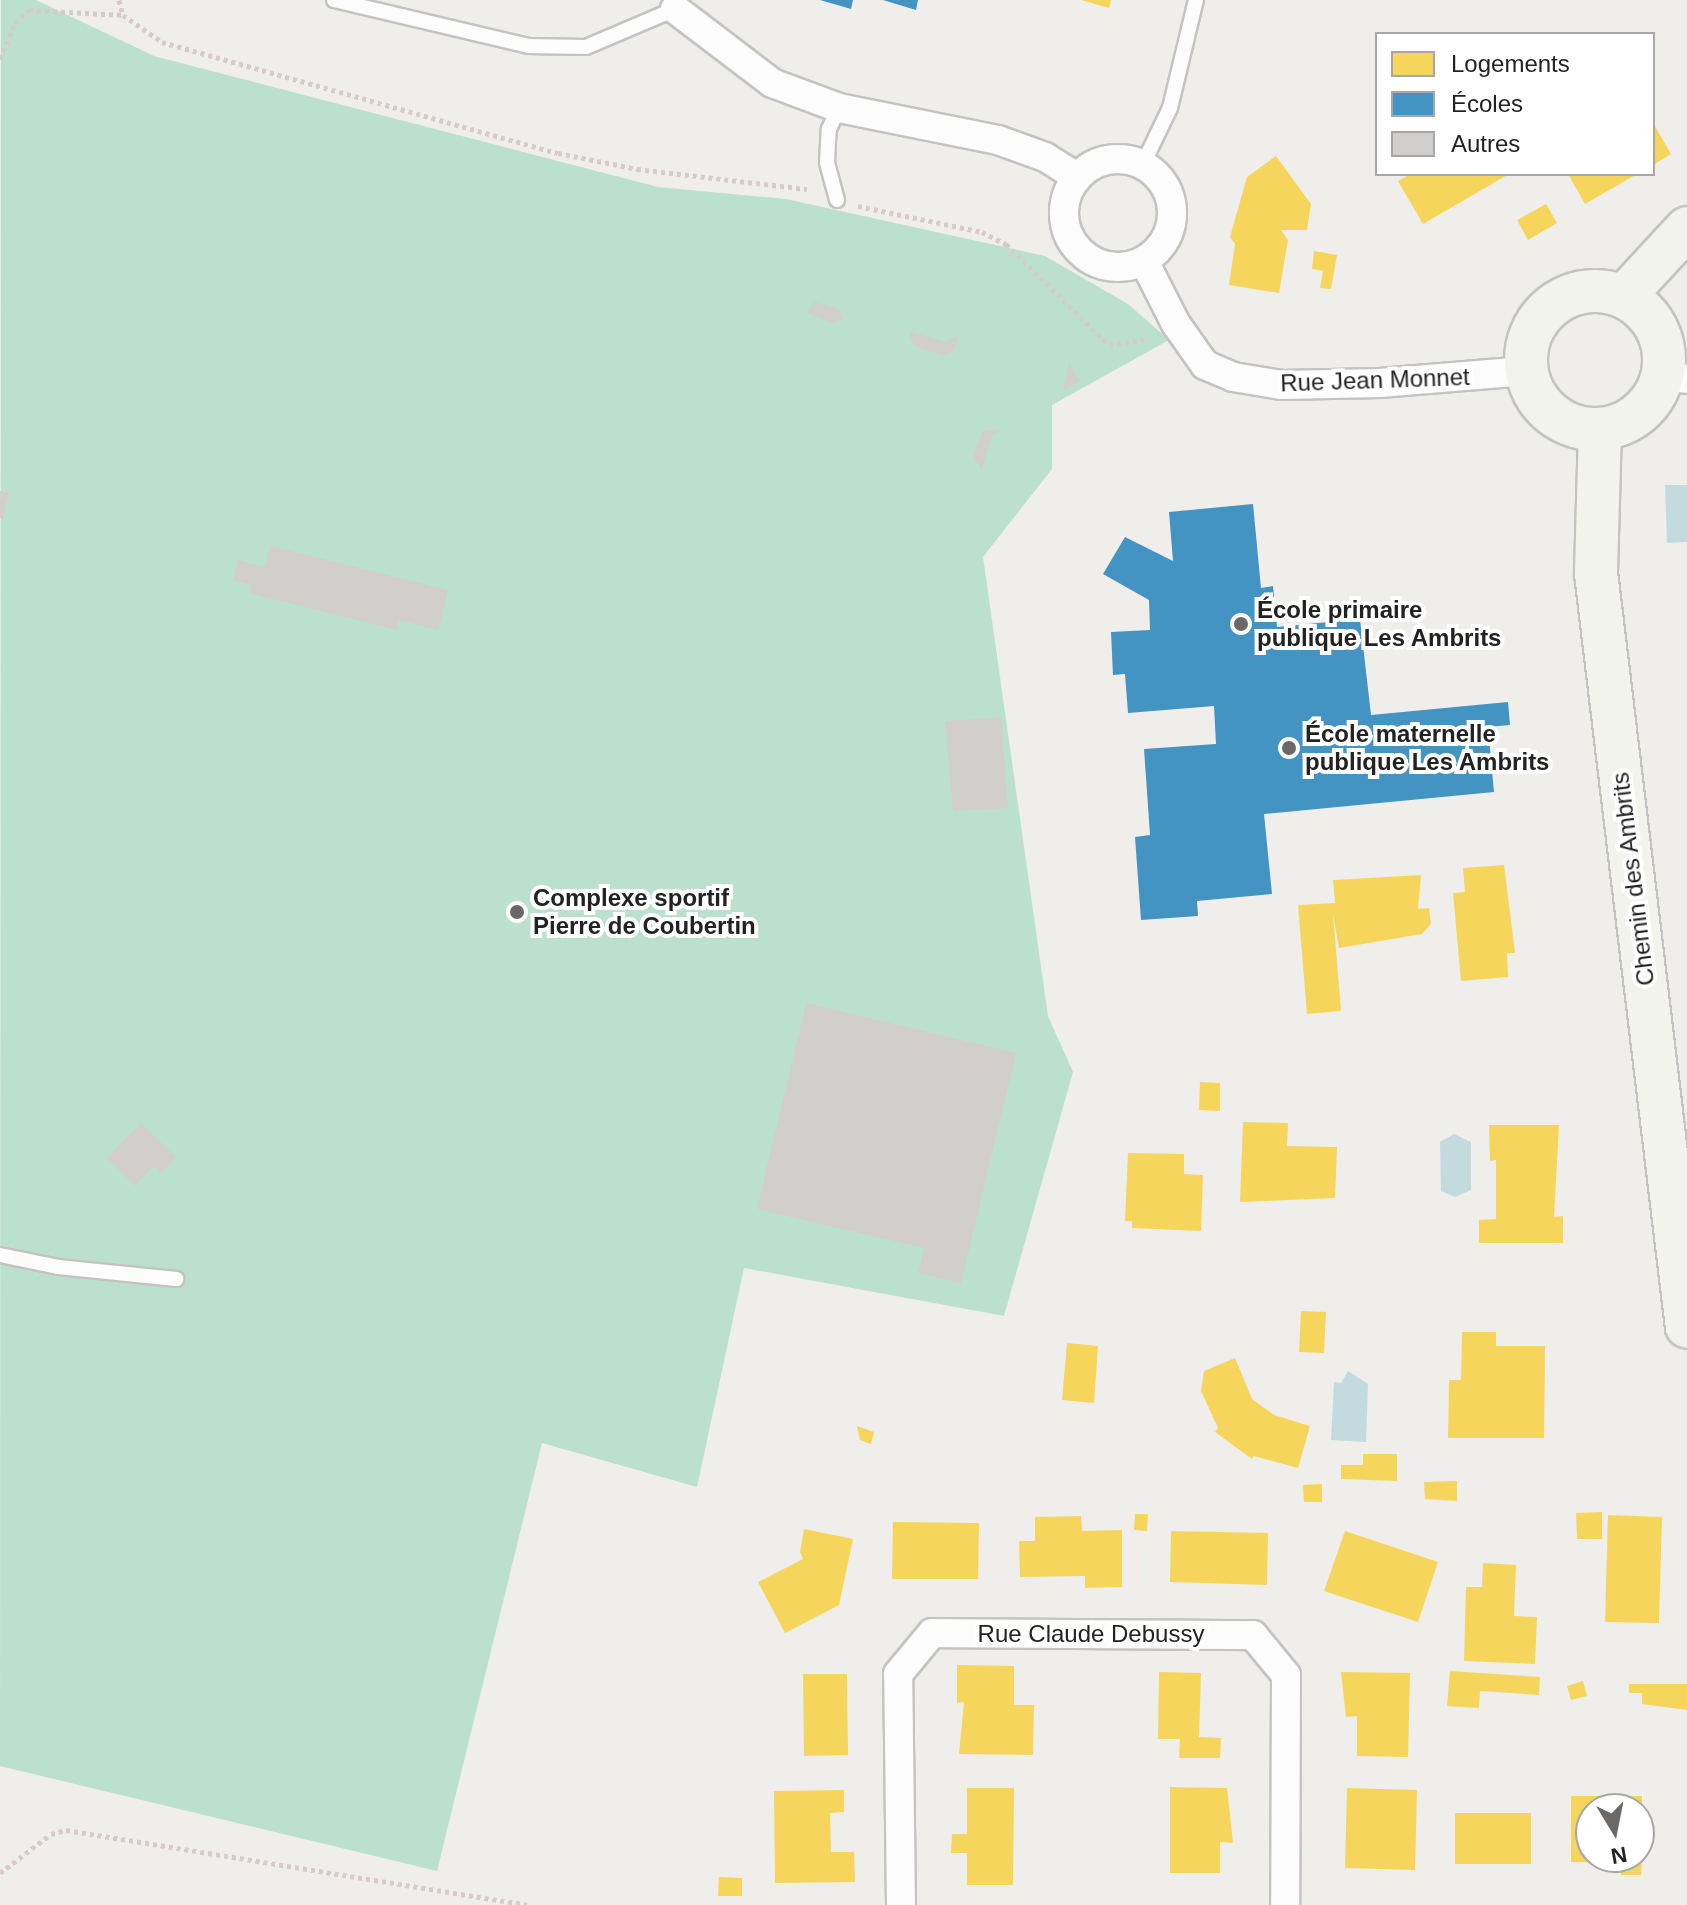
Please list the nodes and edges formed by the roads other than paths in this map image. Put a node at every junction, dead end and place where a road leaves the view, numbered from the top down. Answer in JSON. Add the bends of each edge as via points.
{"nodes":[{"id":1,"x":334,"y":0,"type":"edge"},
{"id":2,"x":1196,"y":0,"type":"edge"},
{"id":3,"x":675,"y":9,"type":"joint"},
{"id":4,"x":839,"y":108,"type":"junction"},
{"id":5,"x":1143,"y":164,"type":"junction"},
{"id":6,"x":1077,"y":177,"type":"junction"},
{"id":7,"x":837,"y":200,"type":"road end"},
{"id":8,"x":1687,"y":228,"type":"edge"},
{"id":9,"x":1144,"y":261,"type":"junction"},
{"id":10,"x":1625,"y":295,"type":"junction"},
{"id":11,"x":1526,"y":371,"type":"junction"},
{"id":12,"x":1675,"y":377,"type":"edge"},
{"id":13,"x":1600,"y":429,"type":"junction"},
{"id":14,"x":0,"y":1255,"type":"edge"},
{"id":15,"x":176,"y":1279,"type":"dead end"},
{"id":16,"x":1687,"y":1327,"type":"edge"},
{"id":17,"x":901,"y":1905,"type":"edge"},
{"id":18,"x":1285,"y":1905,"type":"edge"}],
"edges":[{"from":1,"to":3,"type":"lane","via":[[528,46],[586,47]]},
{"from":2,"to":5,"type":"lane","via":[[1170,108]]},
{"from":3,"to":4,"type":"street","via":[[772,83]]},
{"from":4,"to":6,"type":"street","via":[[998,140],[1045,157]]},
{"from":4,"to":7,"type":"lane","via":[[829,129],[827,162]]},
{"from":5,"to":6,"type":"street","via":[[1115,158]]},
{"from":5,"to":9,"type":"street","via":[[1169,192],[1173,212],[1160,249]]},
{"from":6,"to":9,"type":"street","via":[[1066,195],[1069,237],[1101,265],[1123,267]]},
{"from":8,"to":10,"type":"street"},
{"from":9,"to":11,"type":"street","name":"Rue Jean Monnet","via":[[1176,324],[1205,365],[1233,377],[1282,385]]},
{"from":10,"to":11,"type":"street","via":[[1585,290],[1545,310],[1532,328]]},
{"from":10,"to":12,"type":"street","via":[[1659,331]]},
{"from":11,"to":13,"type":"street","via":[[1532,391],[1551,413],[1579,428]]},
{"from":12,"to":13,"type":"street","via":[[1628,421]]},
{"from":13,"to":16,"type":"street","name":"Chemin des Ambrits","via":[[1596,573]]},
{"from":14,"to":15,"type":"lane","via":[[58,1267]]},
{"from":17,"to":18,"type":"street","name":"Rue Claude Debussy","via":[[898,1674],[932,1633],[1253,1635],[1286,1675]]}]}
